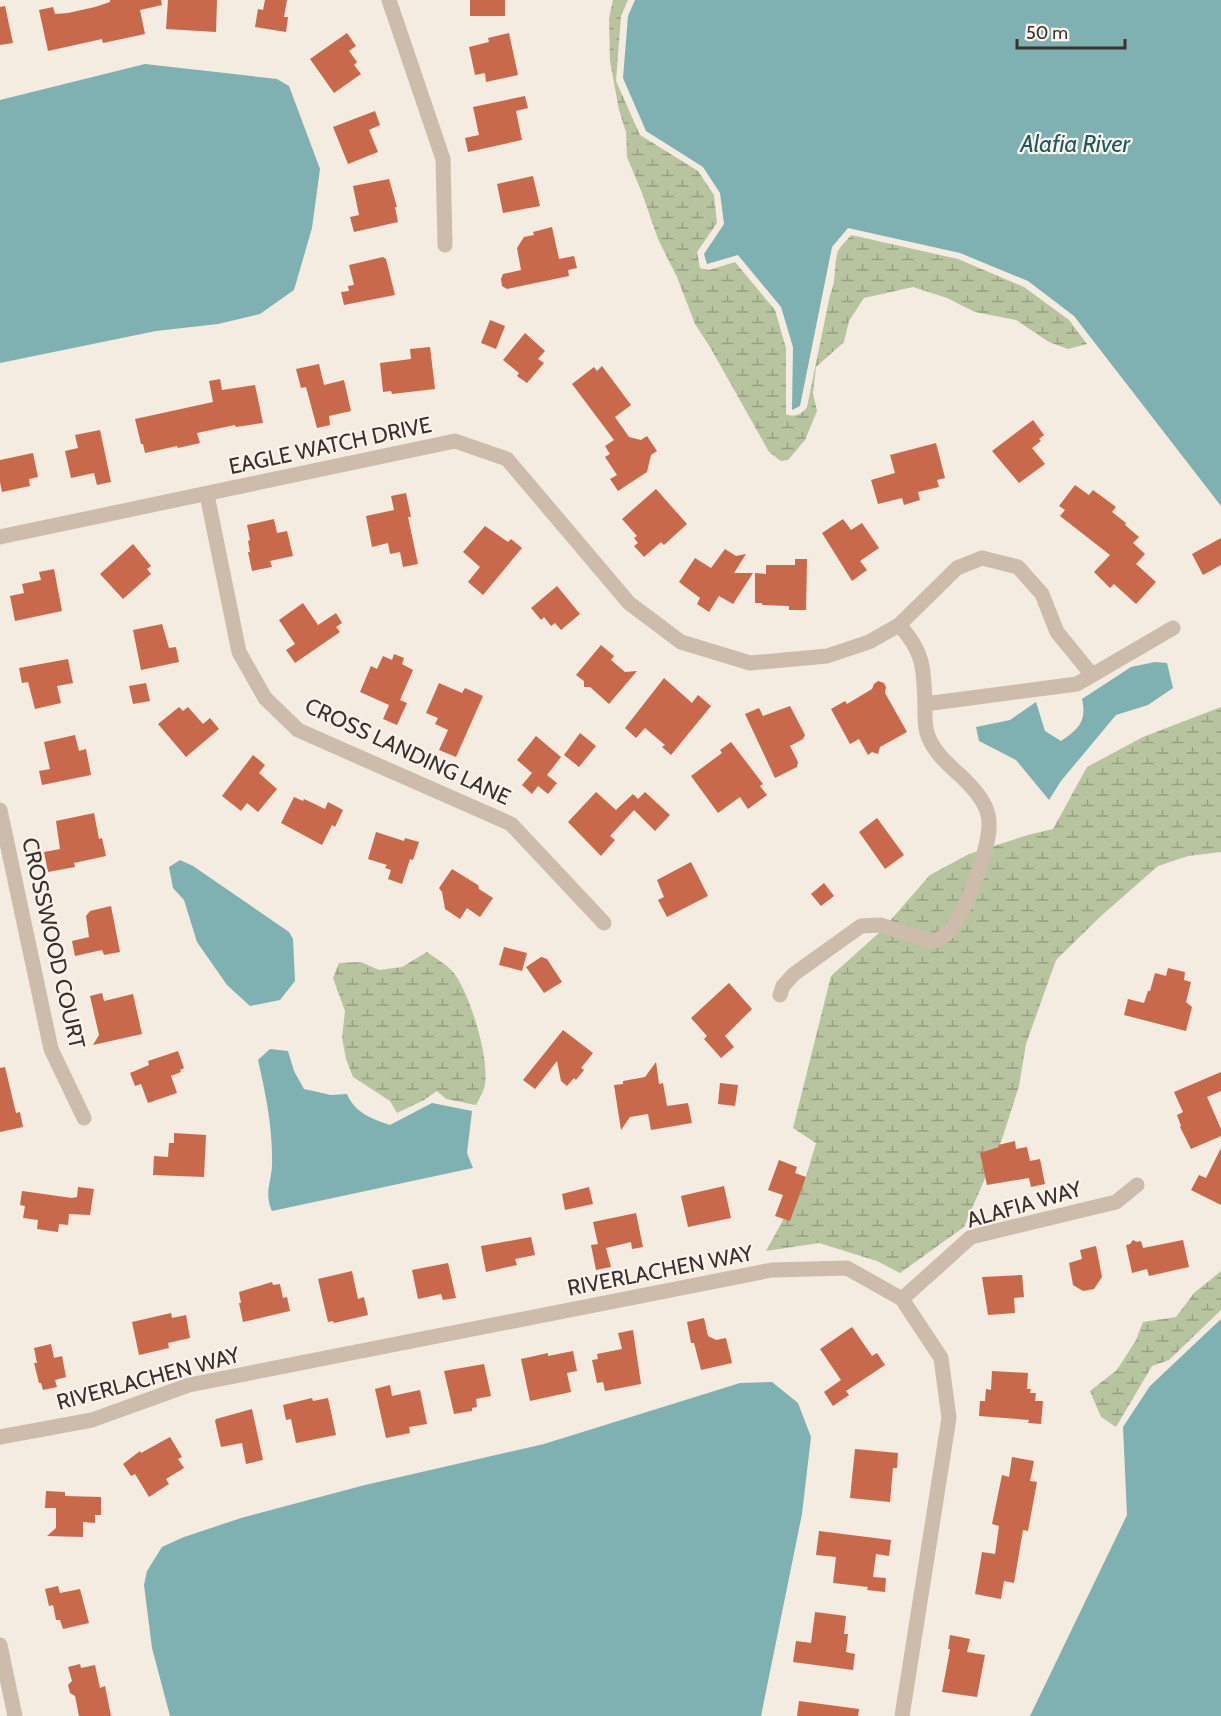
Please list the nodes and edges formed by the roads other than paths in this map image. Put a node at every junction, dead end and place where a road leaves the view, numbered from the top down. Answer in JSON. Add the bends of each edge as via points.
{"nodes":[{"id":1,"x":388,"y":0,"type":"edge"},
{"id":2,"x":445,"y":245,"type":"dead end"},
{"id":3,"x":207,"y":495,"type":"junction"},
{"id":4,"x":0,"y":537,"type":"edge"},
{"id":5,"x":899,"y":625,"type":"junction"},
{"id":6,"x":1173,"y":628,"type":"dead end"},
{"id":7,"x":1092,"y":675,"type":"junction"},
{"id":8,"x":925,"y":704,"type":"junction"},
{"id":9,"x":0,"y":810,"type":"edge"},
{"id":10,"x":604,"y":923,"type":"dead end"},
{"id":11,"x":780,"y":995,"type":"dead end"},
{"id":12,"x":84,"y":1118,"type":"dead end"},
{"id":13,"x":1137,"y":1185,"type":"dead end"},
{"id":14,"x":902,"y":1299,"type":"junction"},
{"id":15,"x":0,"y":1437,"type":"edge"},
{"id":16,"x":0,"y":1645,"type":"edge"},
{"id":17,"x":9,"y":1711,"type":"edge"},
{"id":18,"x":902,"y":1716,"type":"edge"}],
"edges":[{"from":1,"to":2,"type":"street","via":[[443,159]]},
{"from":3,"to":4,"type":"street","name":"EAGLE WATCH DRIVE"},
{"from":3,"to":5,"type":"street","name":"EAGLE WATCH DRIVE","via":[[455,441],[507,459],[629,603],[681,642],[750,663],[827,657],[869,642]]},
{"from":3,"to":10,"type":"street","name":"CROSS LANDING LANE","via":[[239,652],[265,698],[298,730],[511,824]]},
{"from":5,"to":7,"type":"street","name":"EAGLE WATCH DRIVE","via":[[957,568],[982,558],[1018,567],[1042,594],[1057,632]]},
{"from":5,"to":8,"type":"street","via":[[909,635],[923,666]]},
{"from":6,"to":7,"type":"street"},
{"from":7,"to":8,"type":"street","via":[[1059,688]]},
{"from":8,"to":11,"type":"street","via":[[926,727],[934,747],[978,792],[990,824],[975,885],[963,910],[938,941],[880,925],[861,927],[794,974]]},
{"from":9,"to":12,"type":"street","name":"CROSSWOOD COURT","via":[[51,1049]]},
{"from":13,"to":14,"type":"street","name":"ALAFIA WAY","via":[[1116,1202],[971,1237]]},
{"from":14,"to":15,"type":"street","name":"RIVERLACHEN WAY","via":[[847,1268],[772,1270],[189,1385],[92,1420]]},
{"from":14,"to":18,"type":"street","name":"RIVERLACHEN WAY","via":[[941,1358],[950,1418]]},
{"from":16,"to":17,"type":"street"}]}
